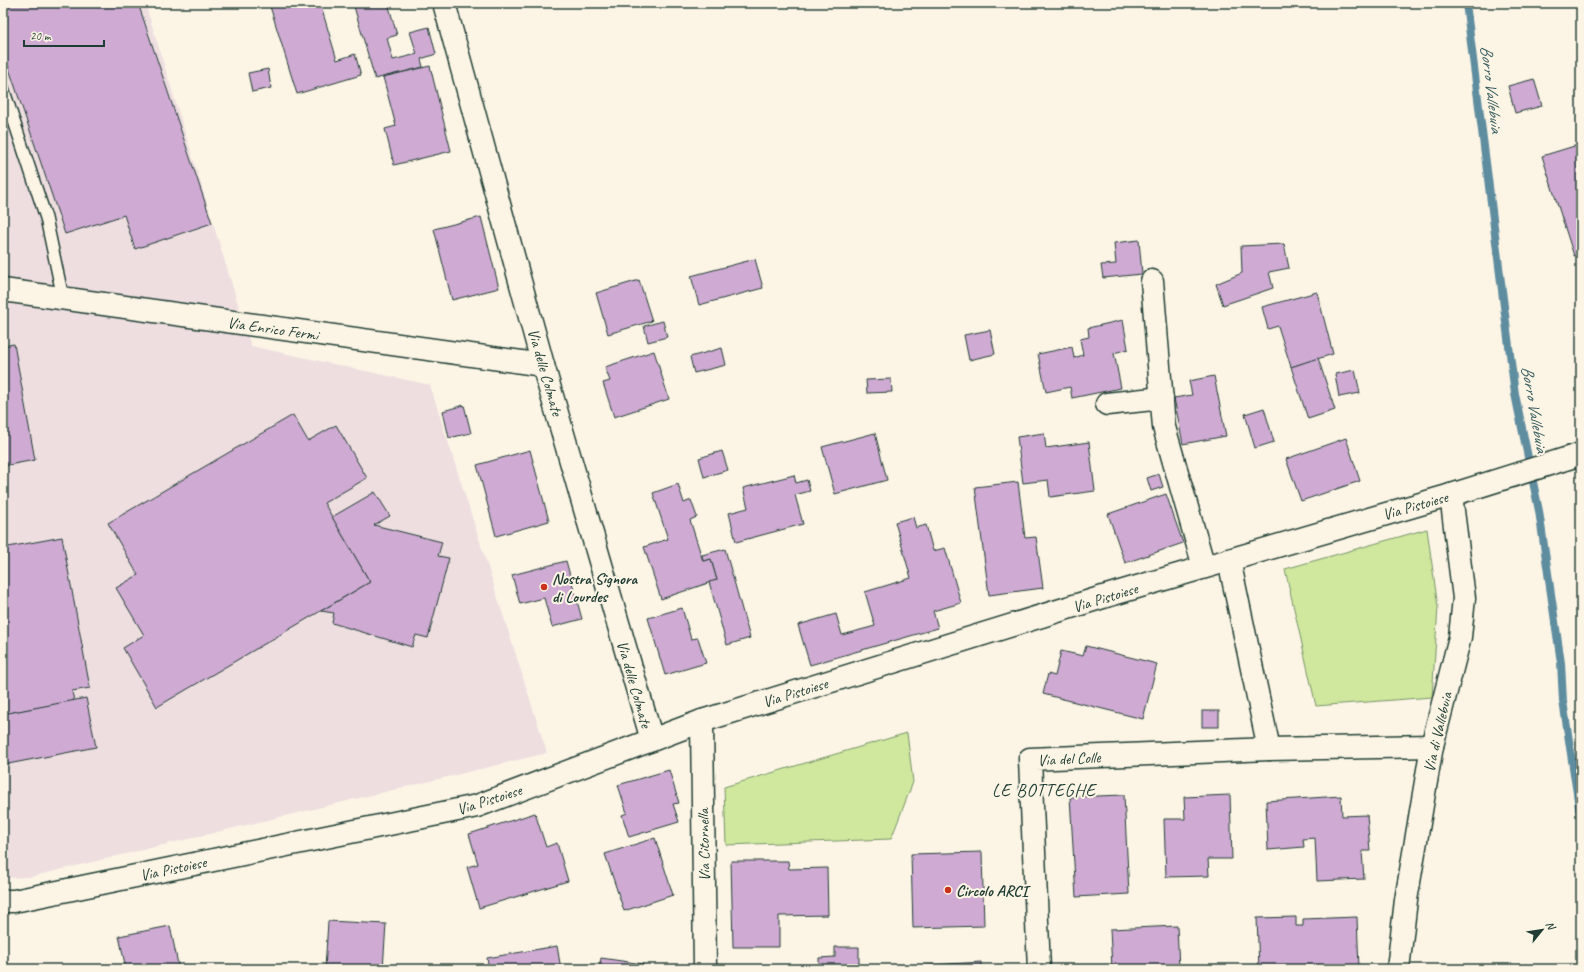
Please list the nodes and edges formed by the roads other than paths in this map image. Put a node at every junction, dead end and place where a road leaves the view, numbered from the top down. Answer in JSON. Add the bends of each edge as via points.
{"nodes":[{"id":1,"x":444,"y":3,"type":"edge"},
{"id":2,"x":3,"y":88,"type":"edge"},
{"id":3,"x":1152,"y":281,"type":"dead end"},
{"id":4,"x":3,"y":290,"type":"edge"},
{"id":5,"x":63,"y":298,"type":"junction"},
{"id":6,"x":543,"y":365,"type":"junction"},
{"id":7,"x":1162,"y":398,"type":"junction"},
{"id":8,"x":1107,"y":404,"type":"dead end"},
{"id":9,"x":1581,"y":454,"type":"edge"},
{"id":10,"x":1451,"y":495,"type":"junction"},
{"id":11,"x":1229,"y":560,"type":"junction"},
{"id":12,"x":1204,"y":567,"type":"junction"},
{"id":13,"x":702,"y":721,"type":"junction"},
{"id":14,"x":652,"y":740,"type":"junction"},
{"id":15,"x":1432,"y":746,"type":"junction"},
{"id":16,"x":1269,"y":750,"type":"junction"},
{"id":17,"x":3,"y":901,"type":"edge"},
{"id":18,"x":705,"y":969,"type":"edge"},
{"id":19,"x":1038,"y":969,"type":"edge"},
{"id":20,"x":1398,"y":969,"type":"edge"}],
"edges":[{"from":1,"to":6,"type":"street","name":"Via delle Colmate"},
{"from":2,"to":5,"type":"lane","via":[[46,218]]},
{"from":3,"to":7,"type":"street"},
{"from":4,"to":5,"type":"street","name":"Via Enrico Fermi"},
{"from":5,"to":6,"type":"street","name":"Via Enrico Fermi"},
{"from":6,"to":14,"type":"street","name":"Via delle Colmate"},
{"from":7,"to":8,"type":"street"},
{"from":7,"to":12,"type":"street","via":[[1164,427]]},
{"from":9,"to":10,"type":"street","name":"Via Pistoiese"},
{"from":10,"to":11,"type":"street","name":"Via Pistoiese"},
{"from":10,"to":15,"type":"street","name":"Via di Vallebuia","via":[[1464,598],[1460,637]]},
{"from":11,"to":12,"type":"street","name":"Via Pistoiese"},
{"from":11,"to":16,"type":"street"},
{"from":12,"to":13,"type":"street","name":"Via Pistoiese"},
{"from":13,"to":14,"type":"street","name":"Via Pistoiese"},
{"from":13,"to":18,"type":"street","name":"Via Citornella"},
{"from":14,"to":17,"type":"street","name":"Via Pistoiese","via":[[477,806],[14,901]]},
{"from":15,"to":16,"type":"street","name":"Via del Colle"},
{"from":15,"to":20,"type":"street","name":"Via di Vallebuia","via":[[1406,900]]},
{"from":16,"to":19,"type":"street","name":"Via del Colle","via":[[1030,759]]}]}
